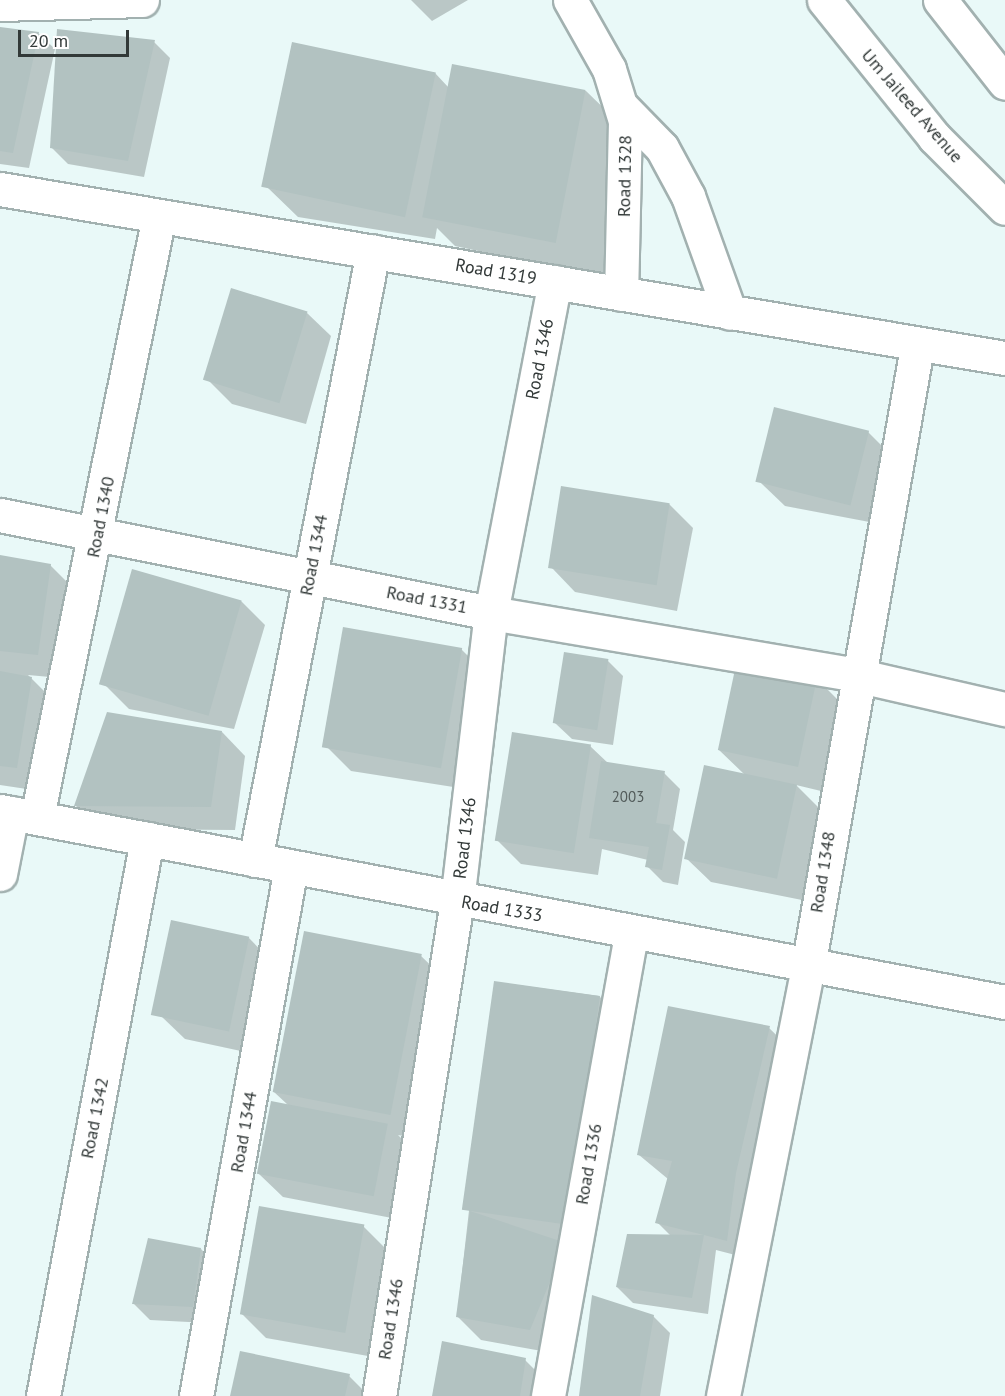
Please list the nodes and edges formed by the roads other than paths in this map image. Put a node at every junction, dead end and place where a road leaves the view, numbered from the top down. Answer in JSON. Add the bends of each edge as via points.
{"nodes":[{"id":1,"x":570,"y":0,"type":"edge"},
{"id":2,"x":824,"y":0,"type":"edge"},
{"id":3,"x":940,"y":0,"type":"edge"},
{"id":4,"x":127,"y":1,"type":"edge"},
{"id":5,"x":0,"y":4,"type":"edge"},
{"id":6,"x":1005,"y":83,"type":"edge"},
{"id":7,"x":622,"y":107,"type":"junction"},
{"id":8,"x":0,"y":189,"type":"edge"},
{"id":9,"x":1005,"y":208,"type":"edge"},
{"id":10,"x":159,"y":216,"type":"junction"},
{"id":11,"x":373,"y":251,"type":"junction"},
{"id":12,"x":555,"y":282,"type":"junction"},
{"id":13,"x":621,"y":294,"type":"junction"},
{"id":14,"x":730,"y":313,"type":"junction"},
{"id":15,"x":917,"y":347,"type":"junction"},
{"id":16,"x":1001,"y":352,"type":"edge"},
{"id":17,"x":0,"y":515,"type":"edge"},
{"id":18,"x":98,"y":535,"type":"junction"},
{"id":19,"x":310,"y":576,"type":"junction"},
{"id":20,"x":491,"y":613,"type":"junction"},
{"id":21,"x":856,"y":675,"type":"junction"},
{"id":22,"x":1005,"y":709,"type":"edge"},
{"id":23,"x":17,"y":813,"type":"edge"},
{"id":24,"x":147,"y":839,"type":"junction"},
{"id":25,"x":255,"y":860,"type":"junction"},
{"id":26,"x":291,"y":867,"type":"junction"},
{"id":27,"x":0,"y":874,"type":"edge"},
{"id":28,"x":457,"y":901,"type":"junction"},
{"id":29,"x":631,"y":933,"type":"junction"},
{"id":30,"x":808,"y":967,"type":"junction"},
{"id":31,"x":1005,"y":1002,"type":"edge"},
{"id":32,"x":43,"y":1396,"type":"edge"},
{"id":33,"x":196,"y":1396,"type":"edge"},
{"id":34,"x":379,"y":1396,"type":"edge"},
{"id":35,"x":548,"y":1396,"type":"edge"},
{"id":36,"x":723,"y":1396,"type":"edge"}],
"edges":[{"from":1,"to":7,"type":"street","name":"Road 1328","via":[[609,69]]},
{"from":2,"to":9,"type":"street","name":"Um Jaileed Avenue","via":[[934,136]]},
{"from":3,"to":6,"type":"street"},
{"from":4,"to":5,"type":"street"},
{"from":7,"to":13,"type":"street","name":"Road 1328","via":[[627,149]]},
{"from":7,"to":14,"type":"street","via":[[662,148]]},
{"from":8,"to":10,"type":"street","name":"Road 1319"},
{"from":10,"to":11,"type":"street","name":"Road 1319"},
{"from":10,"to":18,"type":"street","name":"Road 1340"},
{"from":11,"to":12,"type":"street","name":"Road 1319"},
{"from":11,"to":19,"type":"street","name":"Road 1344"},
{"from":12,"to":13,"type":"street","name":"Road 1319"},
{"from":12,"to":20,"type":"street","name":"Road 1346"},
{"from":13,"to":14,"type":"street","name":"Road 1319"},
{"from":14,"to":15,"type":"street","name":"Road 1319"},
{"from":15,"to":16,"type":"street","name":"Road 1319"},
{"from":15,"to":21,"type":"street","name":"Road 1348"},
{"from":17,"to":18,"type":"street","name":"Road 1331"},
{"from":18,"to":19,"type":"street","name":"Road 1331"},
{"from":18,"to":23,"type":"street","name":"Road 1340"},
{"from":19,"to":20,"type":"street","name":"Road 1331"},
{"from":19,"to":25,"type":"street","name":"Road 1344"},
{"from":20,"to":21,"type":"street","name":"Road 1331"},
{"from":20,"to":28,"type":"street","name":"Road 1346"},
{"from":21,"to":22,"type":"street","name":"Road 1331"},
{"from":21,"to":30,"type":"street","name":"Road 1348"},
{"from":23,"to":24,"type":"street","name":"Road 1333"},
{"from":23,"to":27,"type":"street","name":"Road 1340"},
{"from":24,"to":25,"type":"street","name":"Road 1333"},
{"from":24,"to":32,"type":"street","name":"Road 1342"},
{"from":25,"to":26,"type":"street","name":"Road 1333"},
{"from":26,"to":28,"type":"street","name":"Road 1333"},
{"from":26,"to":33,"type":"street","name":"Road 1344"},
{"from":28,"to":29,"type":"street","name":"Road 1333"},
{"from":28,"to":34,"type":"street","name":"Road 1346"},
{"from":29,"to":30,"type":"street","name":"Road 1333"},
{"from":29,"to":35,"type":"street","name":"Road 1336"},
{"from":30,"to":31,"type":"street","name":"Road 1333"},
{"from":30,"to":36,"type":"street","name":"Road 1348"}]}
